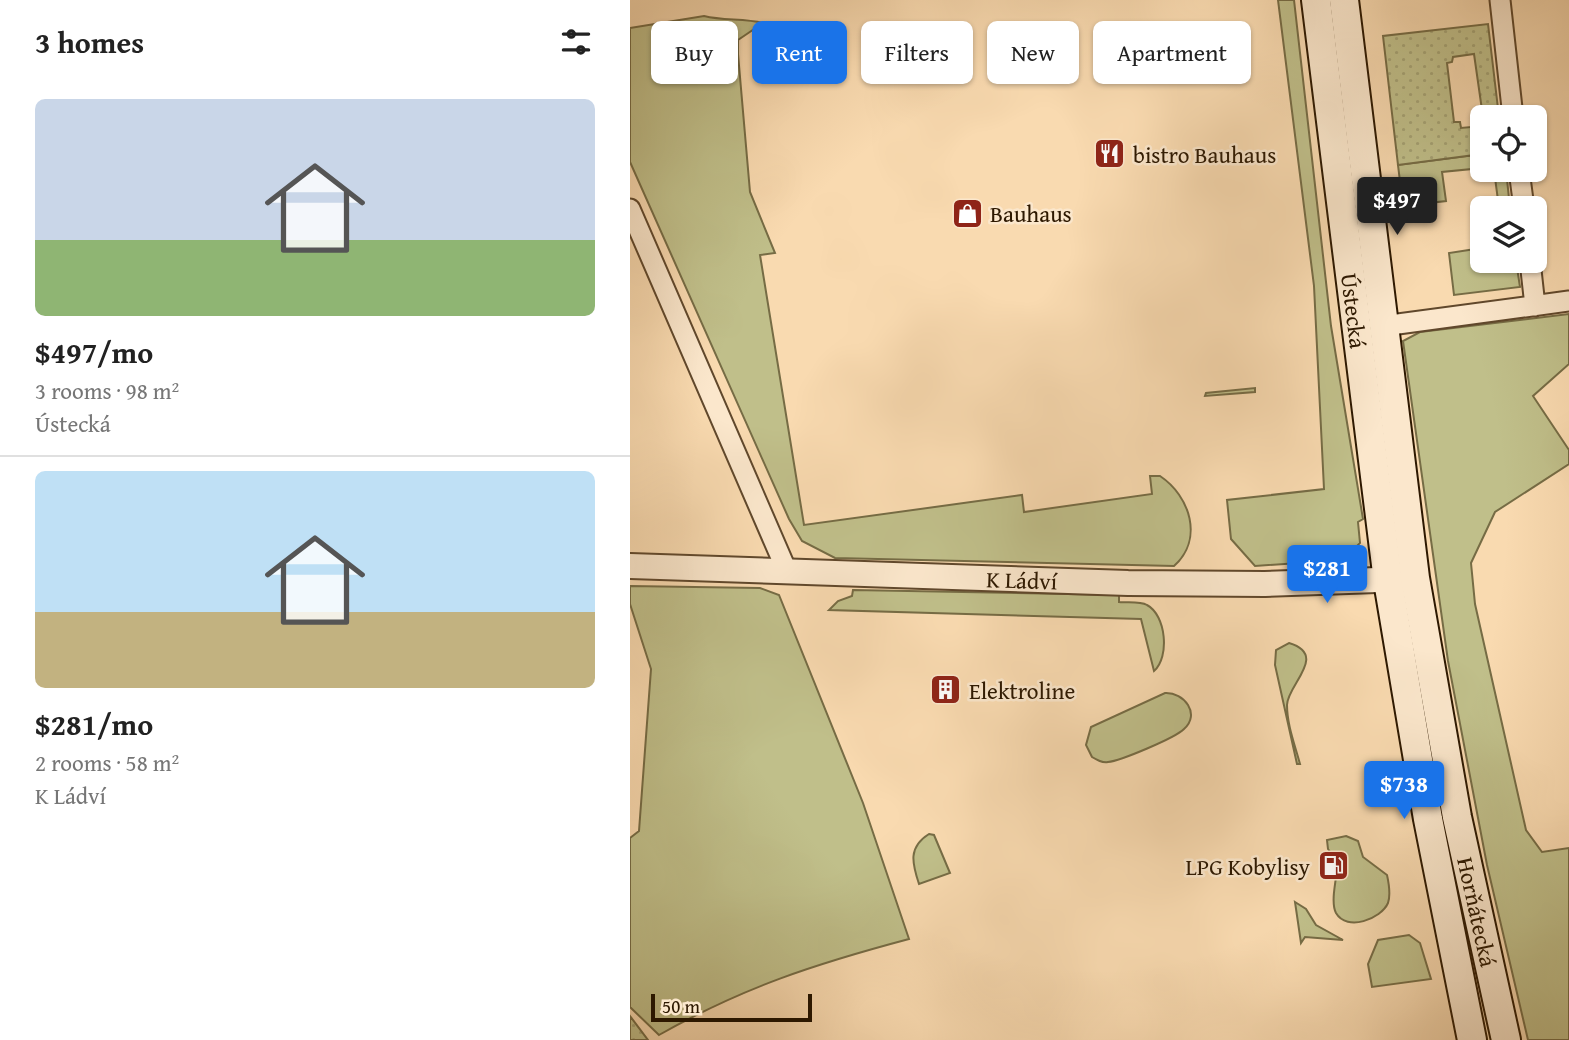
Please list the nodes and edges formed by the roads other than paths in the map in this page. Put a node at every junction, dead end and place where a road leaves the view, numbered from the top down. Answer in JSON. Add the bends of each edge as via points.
{"nodes":[{"id":1,"x":1316,"y":0,"type":"edge"},
{"id":2,"x":1344,"y":0,"type":"edge"},
{"id":3,"x":1500,"y":0,"type":"edge"},
{"id":4,"x":1512,"y":105,"type":"edge"},
{"id":5,"x":630,"y":209,"type":"edge"},
{"id":6,"x":1531,"y":273,"type":"edge"},
{"id":7,"x":1569,"y":301,"type":"edge"},
{"id":8,"x":1535,"y":306,"type":"junction"},
{"id":9,"x":1383,"y":326,"type":"junction"},
{"id":10,"x":630,"y":566,"type":"edge"},
{"id":11,"x":786,"y":569,"type":"junction"},
{"id":12,"x":1401,"y":580,"type":"junction"},
{"id":13,"x":1472,"y":1040,"type":"edge"},
{"id":14,"x":1506,"y":1040,"type":"edge"}],
"edges":[{"from":1,"to":12,"type":"main road","name":"Ústecká"},
{"from":2,"to":9,"type":"main road","name":"Ústecká"},
{"from":3,"to":4,"type":"street"},
{"from":5,"to":11,"type":"street"},
{"from":6,"to":8,"type":"street"},
{"from":7,"to":8,"type":"street"},
{"from":8,"to":9,"type":"street"},
{"from":9,"to":12,"type":"main road","name":"Ústecká"},
{"from":10,"to":11,"type":"street","name":"K Ládví"},
{"from":11,"to":12,"type":"street","name":"K Ládví","via":[[1128,583]]},
{"from":12,"to":13,"type":"main road","name":"Horňátecká","via":[[1428,819]]},
{"from":12,"to":14,"type":"main road","name":"Horňátecká"}]}
